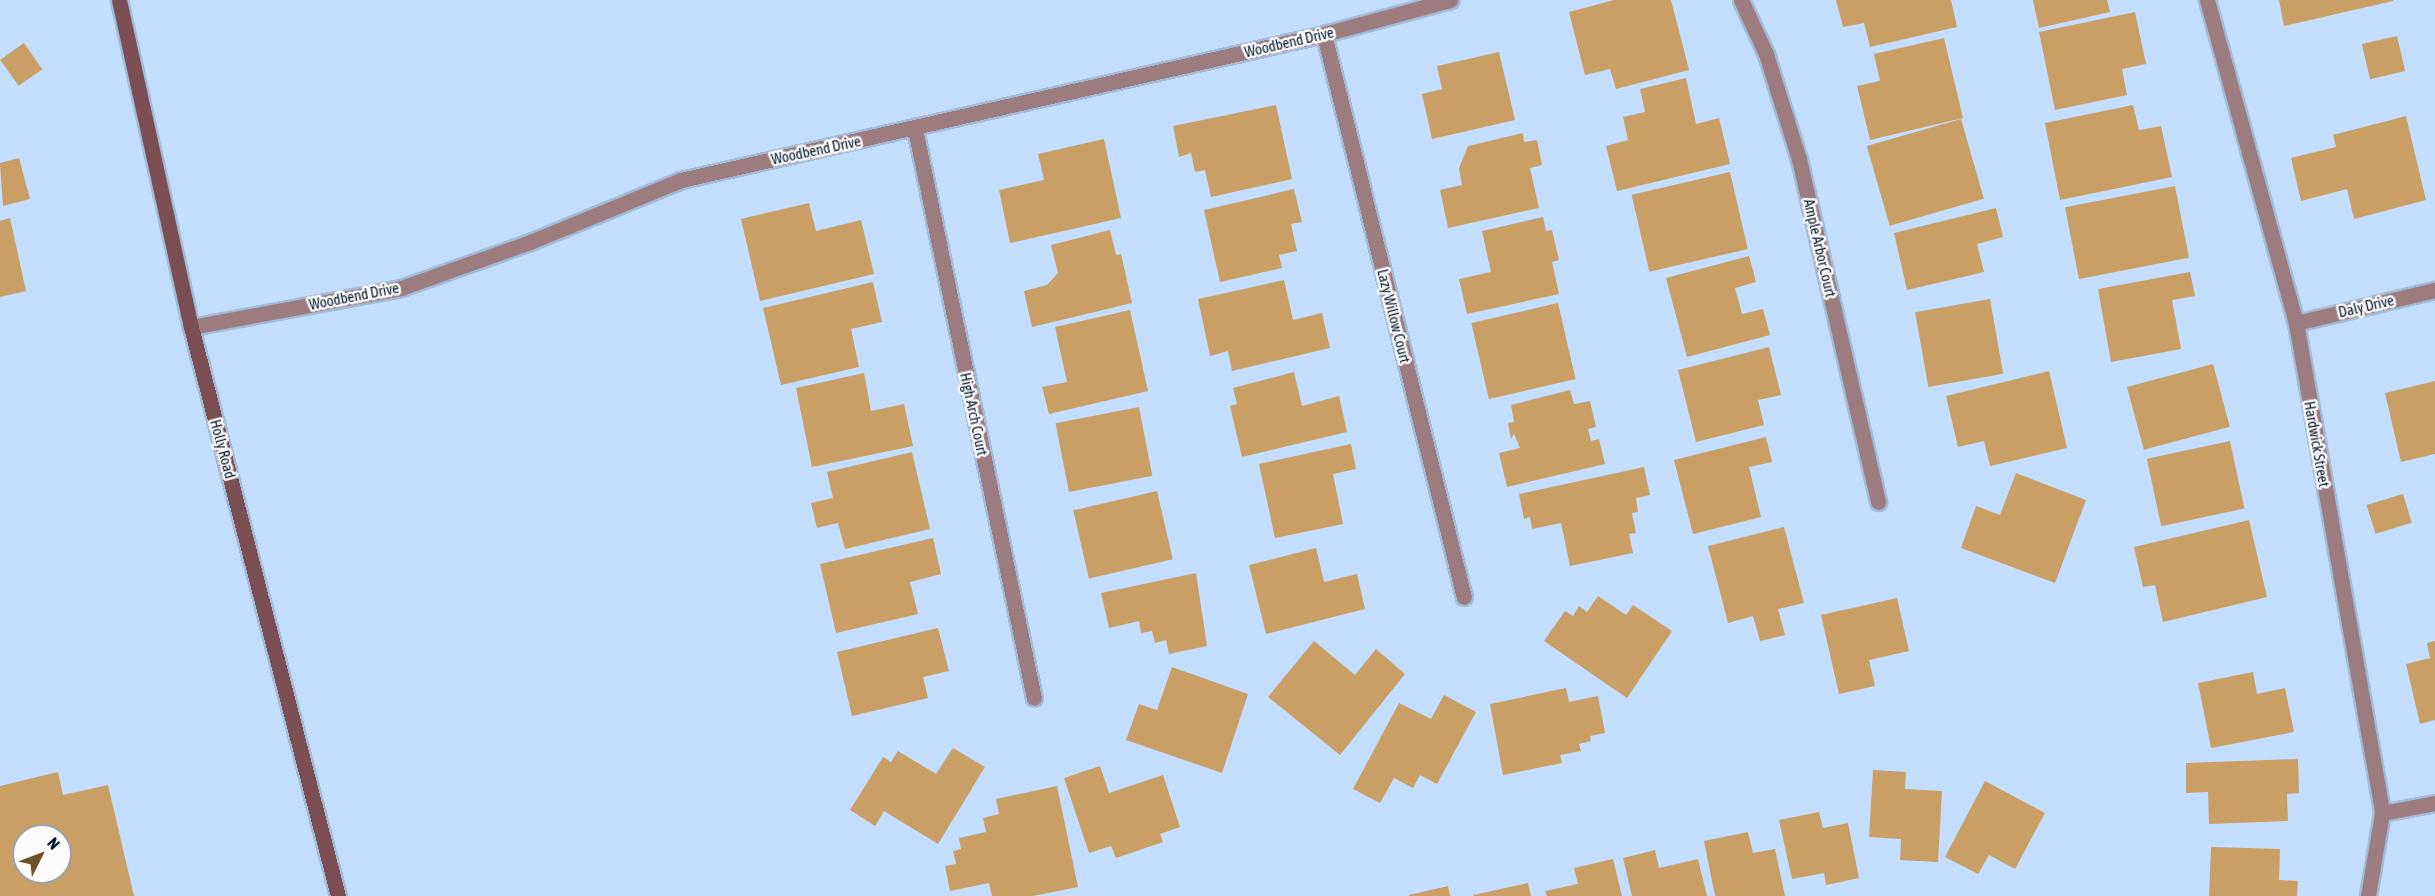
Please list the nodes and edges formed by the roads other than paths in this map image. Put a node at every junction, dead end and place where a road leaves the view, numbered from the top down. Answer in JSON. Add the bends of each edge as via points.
{"nodes":[{"id":1,"x":119,"y":0,"type":"edge"},
{"id":2,"x":1450,"y":0,"type":"edge"},
{"id":3,"x":1741,"y":0,"type":"edge"},
{"id":4,"x":2207,"y":0,"type":"edge"},
{"id":5,"x":1324,"y":34,"type":"junction"},
{"id":6,"x":915,"y":129,"type":"junction"},
{"id":7,"x":2435,"y":290,"type":"edge"},
{"id":8,"x":2296,"y":323,"type":"junction"},
{"id":9,"x":191,"y":327,"type":"junction"},
{"id":10,"x":1878,"y":502,"type":"dead end"},
{"id":11,"x":1464,"y":597,"type":"dead end"},
{"id":12,"x":1034,"y":698,"type":"dead end"},
{"id":13,"x":2435,"y":803,"type":"edge"},
{"id":14,"x":2382,"y":813,"type":"junction"},
{"id":15,"x":338,"y":896,"type":"edge"},
{"id":16,"x":2368,"y":896,"type":"edge"}],
"edges":[{"from":1,"to":9,"type":"main road","name":"Holly Road"},
{"from":2,"to":5,"type":"street","name":"Woodbend Drive"},
{"from":3,"to":10,"type":"street","name":"Ample Arbor Court","via":[[1766,54],[1799,159]]},
{"from":4,"to":8,"type":"street","name":"Hardwick Street"},
{"from":5,"to":6,"type":"street","name":"Woodbend Drive"},
{"from":5,"to":11,"type":"street","name":"Lazy Willow Court"},
{"from":6,"to":9,"type":"street","name":"Woodbend Drive","via":[[681,180],[460,269],[401,288]]},
{"from":6,"to":12,"type":"street","name":"High Arch Court"},
{"from":7,"to":8,"type":"street","name":"Daly Drive"},
{"from":8,"to":14,"type":"street","name":"Hardwick Street"},
{"from":9,"to":15,"type":"main road","name":"Holly Road"},
{"from":13,"to":14,"type":"street"},
{"from":14,"to":16,"type":"street","name":"Hardwick Street"}]}
